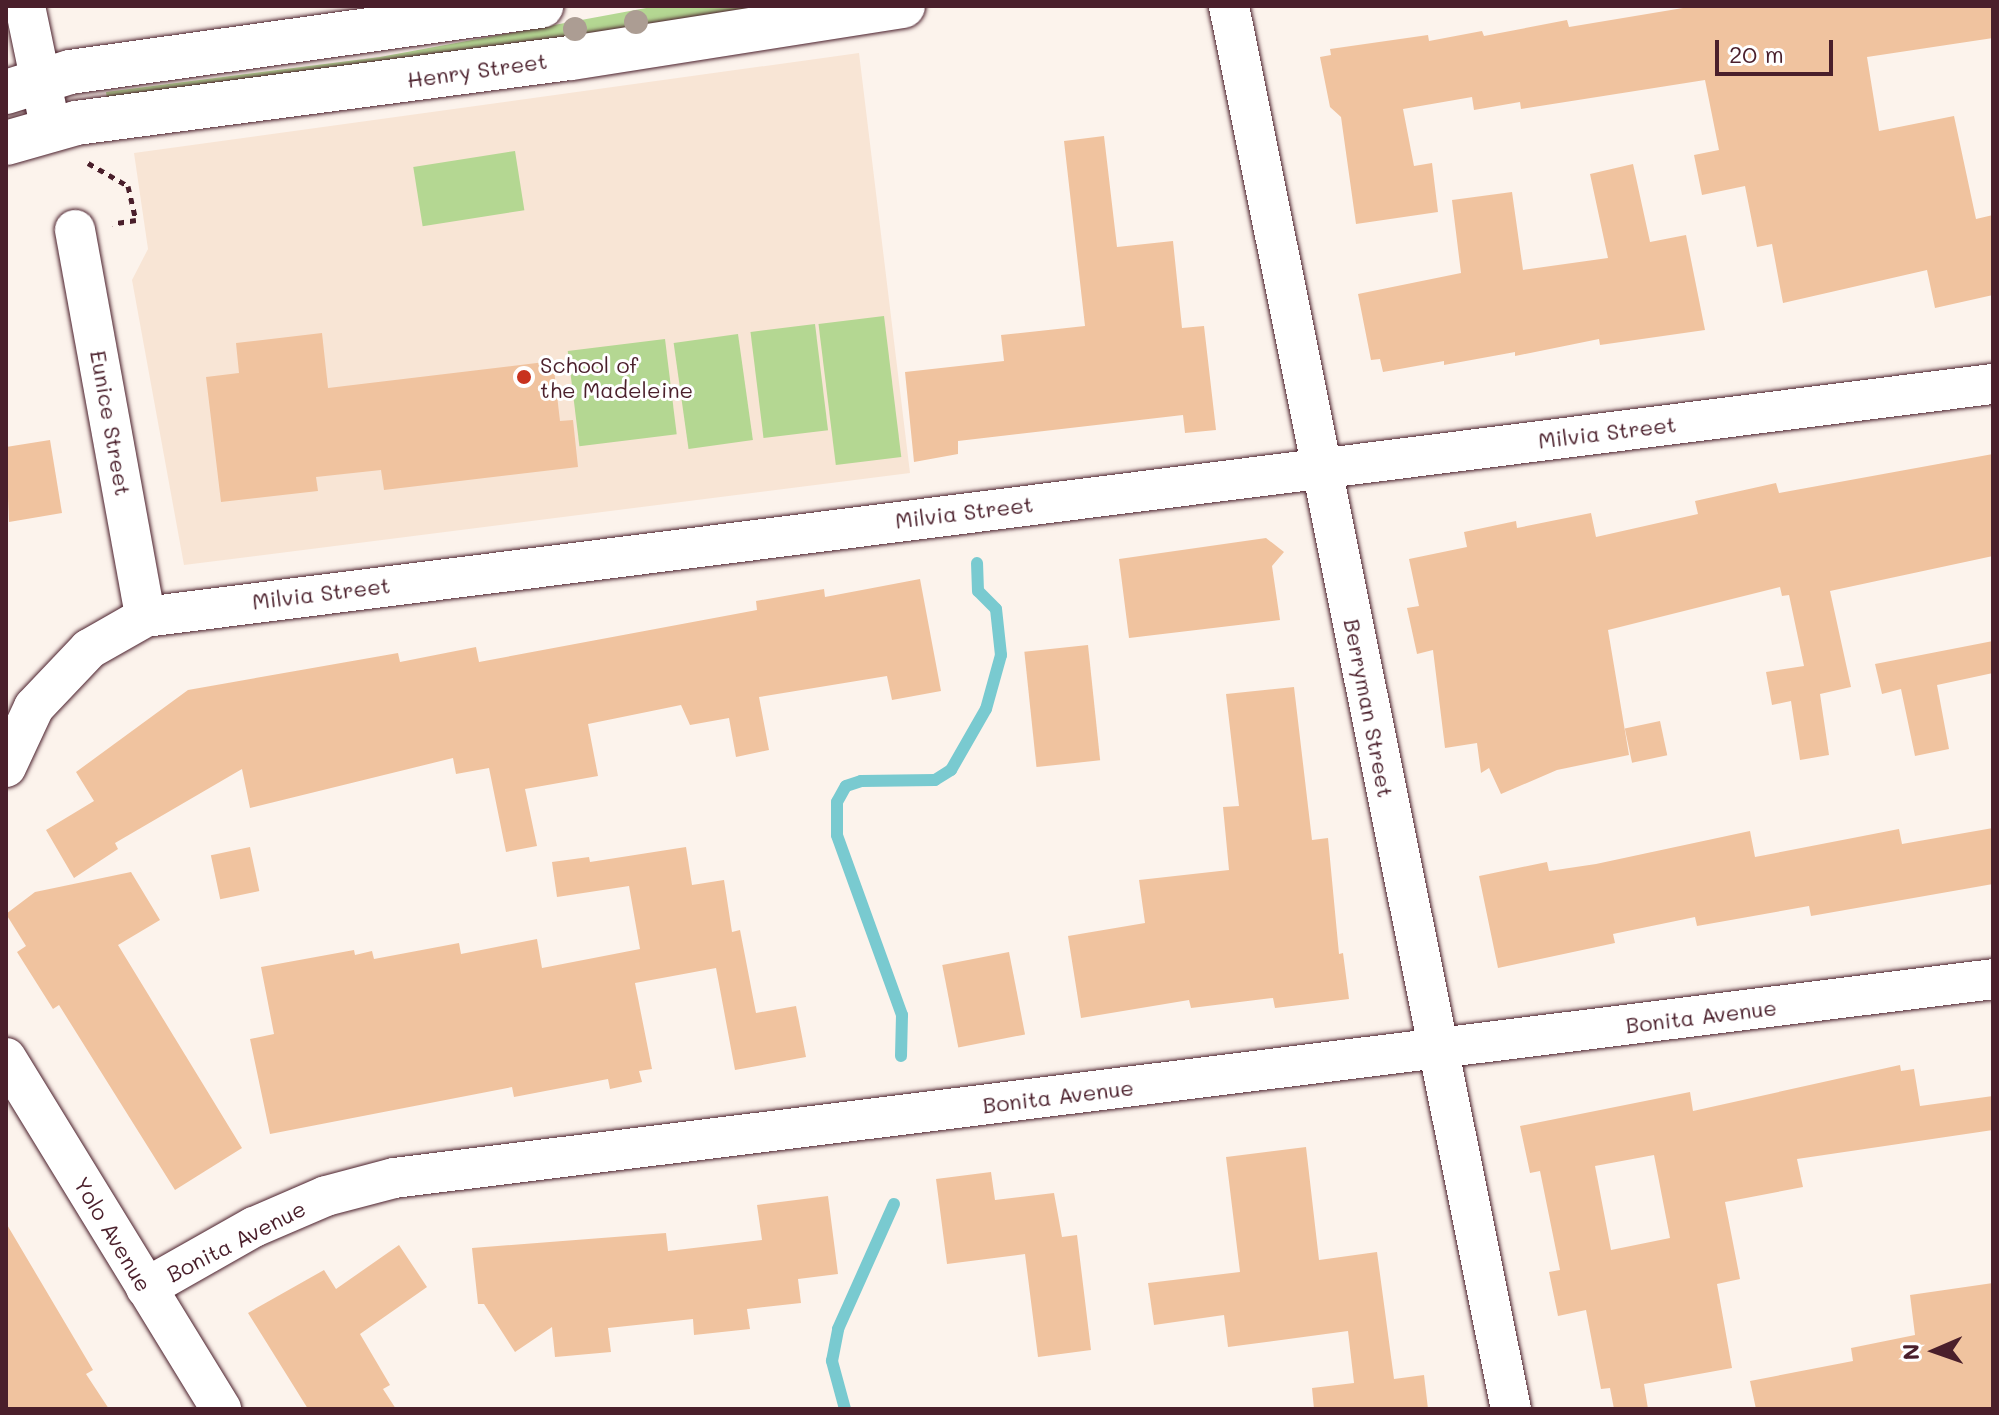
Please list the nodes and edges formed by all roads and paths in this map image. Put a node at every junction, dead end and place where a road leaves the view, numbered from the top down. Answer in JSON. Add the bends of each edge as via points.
{"nodes":[{"id":1,"x":25,"y":6,"type":"edge"},
{"id":2,"x":541,"y":6,"type":"edge"},
{"id":3,"x":903,"y":6,"type":"edge"},
{"id":4,"x":1229,"y":6,"type":"edge"},
{"id":5,"x":23,"y":86,"type":"edge"},
{"id":6,"x":51,"y":130,"type":"junction"},
{"id":7,"x":6,"y":143,"type":"edge"},
{"id":8,"x":89,"y":165,"type":"dead end"},
{"id":9,"x":136,"y":220,"type":"dead end"},
{"id":10,"x":75,"y":230,"type":"dead end"},
{"id":11,"x":1993,"y":384,"type":"edge"},
{"id":12,"x":1321,"y":468,"type":"junction"},
{"id":13,"x":145,"y":617,"type":"junction"},
{"id":14,"x":6,"y":767,"type":"edge"},
{"id":15,"x":1993,"y":979,"type":"edge"},
{"id":16,"x":1438,"y":1049,"type":"junction"},
{"id":17,"x":6,"y":1058,"type":"edge"},
{"id":18,"x":146,"y":1288,"type":"junction"},
{"id":19,"x":221,"y":1409,"type":"edge"},
{"id":20,"x":1511,"y":1409,"type":"edge"}],
"edges":[{"from":1,"to":5,"type":"street"},
{"from":2,"to":5,"type":"main road"},
{"from":3,"to":6,"type":"main road","name":"Henry Street"},
{"from":4,"to":12,"type":"street","name":"Berryman Street"},
{"from":5,"to":6,"type":"street"},
{"from":6,"to":7,"type":"main road","name":"Henry Street"},
{"from":8,"to":9,"type":"path","via":[[128,186]]},
{"from":10,"to":13,"type":"street","name":"Eunice Street"},
{"from":11,"to":12,"type":"street","name":"Milvia Street"},
{"from":12,"to":13,"type":"street","name":"Milvia Street"},
{"from":12,"to":16,"type":"street","name":"Berryman Street"},
{"from":13,"to":14,"type":"street","name":"Milvia Street","via":[[89,649],[34,707]]},
{"from":15,"to":16,"type":"street","name":"Bonita Avenue"},
{"from":16,"to":18,"type":"street","name":"Bonita Avenue","via":[[394,1178],[326,1196],[254,1227]]},
{"from":16,"to":20,"type":"street","name":"Berryman Street"},
{"from":17,"to":18,"type":"street","name":"Yolo Avenue"},
{"from":18,"to":19,"type":"street","name":"Yolo Avenue"}]}
